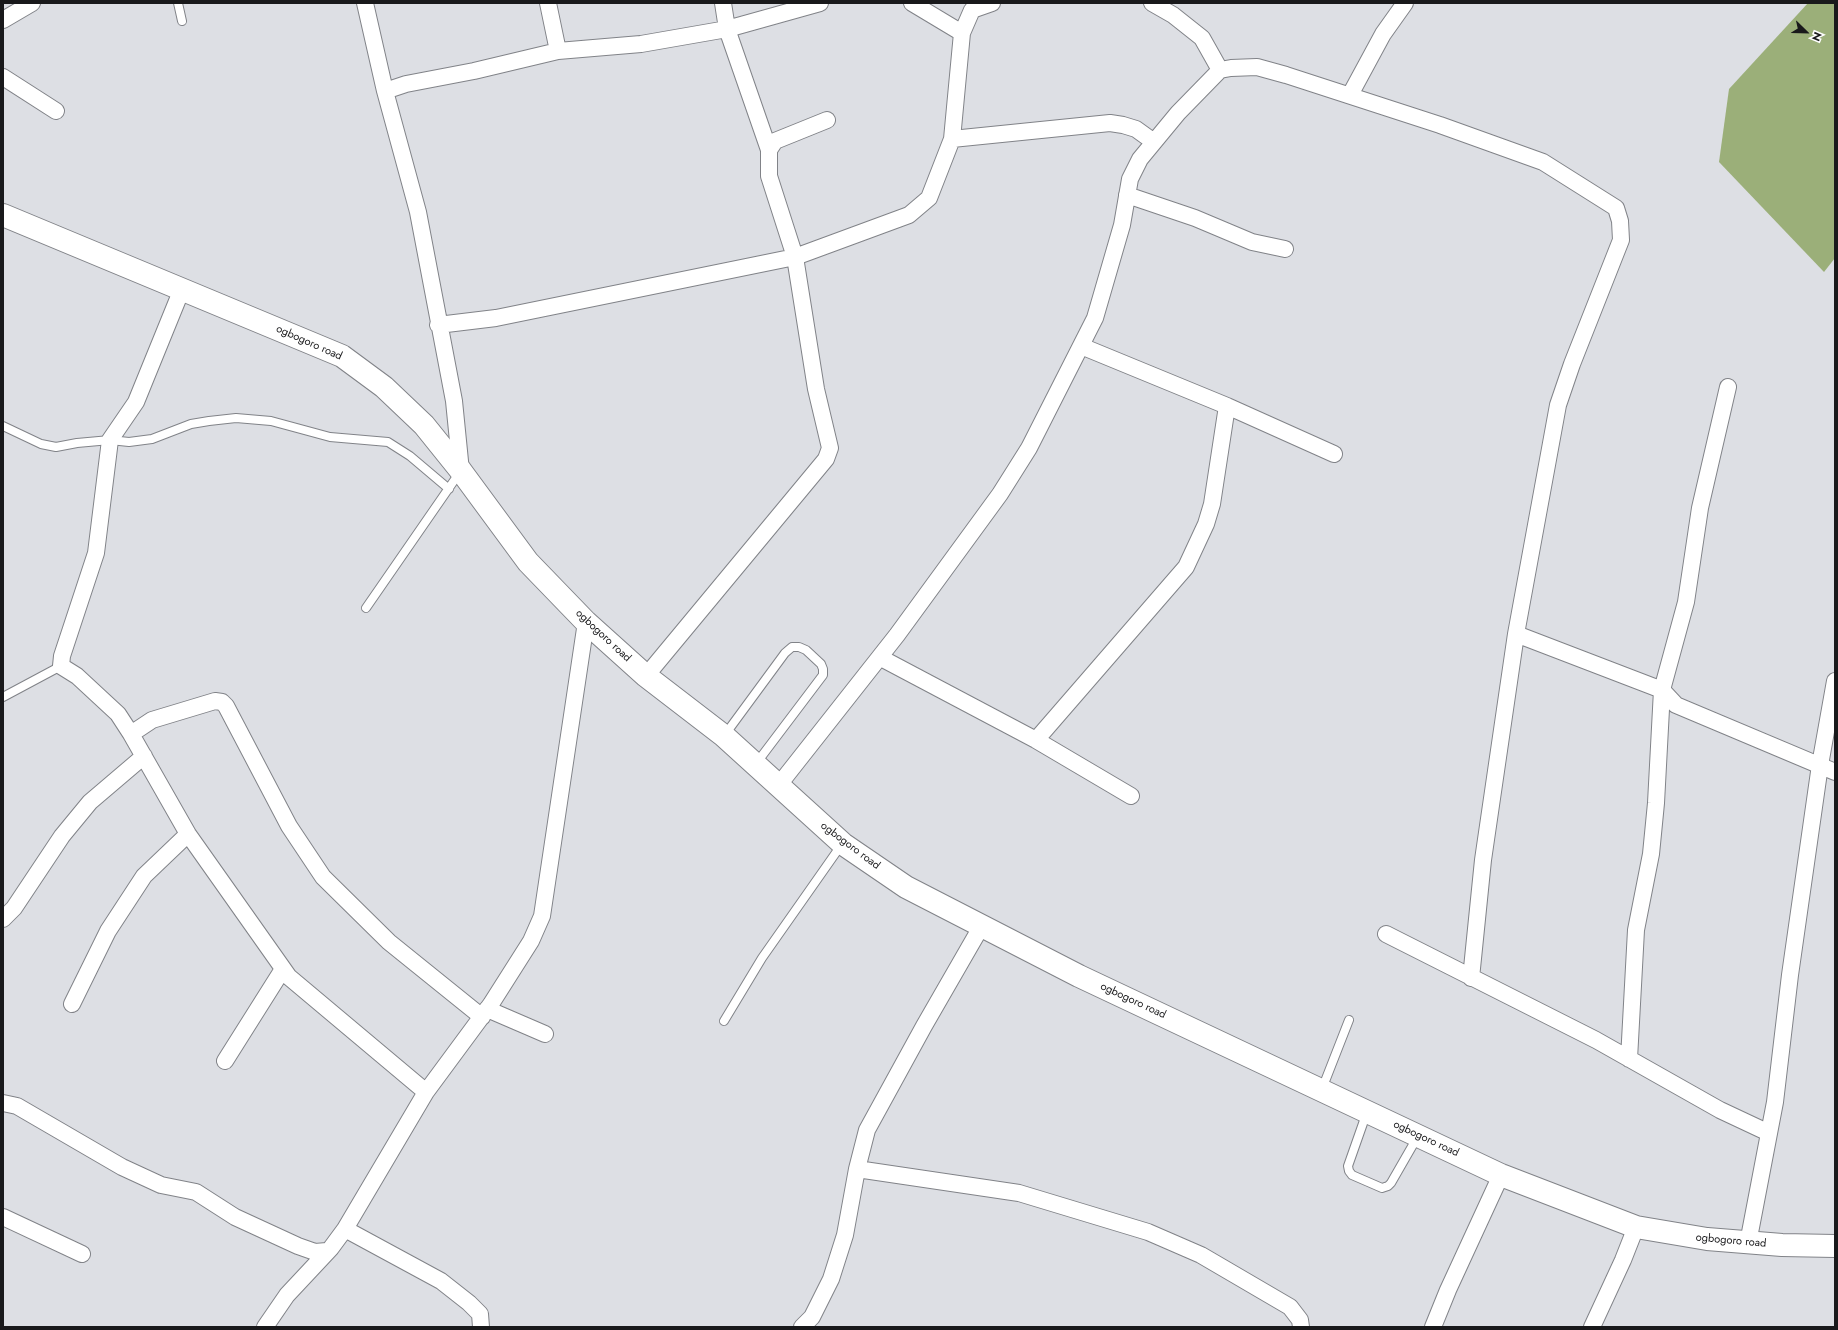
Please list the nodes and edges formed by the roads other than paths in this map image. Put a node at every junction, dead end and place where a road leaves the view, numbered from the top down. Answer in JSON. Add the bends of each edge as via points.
{"nodes":[{"id":1,"x":32,"y":3,"type":"edge"},
{"id":2,"x":178,"y":3,"type":"edge"},
{"id":3,"x":365,"y":3,"type":"edge"},
{"id":4,"x":548,"y":3,"type":"edge"},
{"id":5,"x":723,"y":3,"type":"edge"},
{"id":6,"x":820,"y":3,"type":"edge"},
{"id":7,"x":912,"y":3,"type":"edge"},
{"id":8,"x":992,"y":3,"type":"edge"},
{"id":9,"x":1152,"y":3,"type":"edge"},
{"id":10,"x":1405,"y":3,"type":"edge"},
{"id":11,"x":3,"y":20,"type":"edge"},
{"id":12,"x":182,"y":21,"type":"dead end"},
{"id":13,"x":727,"y":29,"type":"junction"},
{"id":14,"x":962,"y":33,"type":"junction"},
{"id":15,"x":558,"y":51,"type":"junction"},
{"id":16,"x":1220,"y":70,"type":"junction"},
{"id":17,"x":3,"y":77,"type":"edge"},
{"id":18,"x":385,"y":92,"type":"junction"},
{"id":19,"x":1350,"y":95,"type":"junction"},
{"id":20,"x":56,"y":111,"type":"dead end"},
{"id":21,"x":826,"y":120,"type":"dead end"},
{"id":22,"x":952,"y":139,"type":"junction"},
{"id":23,"x":1154,"y":142,"type":"junction"},
{"id":24,"x":769,"y":150,"type":"junction"},
{"id":25,"x":1127,"y":195,"type":"junction"},
{"id":26,"x":3,"y":215,"type":"edge"},
{"id":27,"x":1285,"y":249,"type":"dead end"},
{"id":28,"x":795,"y":257,"type":"junction"},
{"id":29,"x":182,"y":289,"type":"junction"},
{"id":30,"x":438,"y":325,"type":"junction"},
{"id":31,"x":1081,"y":346,"type":"junction"},
{"id":32,"x":1728,"y":387,"type":"dead end"},
{"id":33,"x":1226,"y":406,"type":"junction"},
{"id":34,"x":3,"y":426,"type":"edge"},
{"id":35,"x":110,"y":440,"type":"junction"},
{"id":36,"x":1334,"y":454,"type":"dead end"},
{"id":37,"x":461,"y":471,"type":"junction"},
{"id":38,"x":449,"y":488,"type":"junction"},
{"id":39,"x":366,"y":608,"type":"dead end"},
{"id":40,"x":586,"y":622,"type":"junction"},
{"id":41,"x":1516,"y":634,"type":"junction"},
{"id":42,"x":881,"y":658,"type":"junction"},
{"id":43,"x":61,"y":666,"type":"junction"},
{"id":44,"x":646,"y":676,"type":"junction"},
{"id":45,"x":1835,"y":681,"type":"edge"},
{"id":46,"x":1662,"y":690,"type":"junction"},
{"id":47,"x":3,"y":697,"type":"edge"},
{"id":48,"x":1676,"y":705,"type":"junction"},
{"id":49,"x":1660,"y":708,"type":"junction"},
{"id":50,"x":131,"y":734,"type":"junction"},
{"id":51,"x":724,"y":736,"type":"junction"},
{"id":52,"x":1036,"y":740,"type":"junction"},
{"id":53,"x":144,"y":756,"type":"junction"},
{"id":54,"x":755,"y":765,"type":"junction"},
{"id":55,"x":1820,"y":765,"type":"junction"},
{"id":56,"x":1835,"y":772,"type":"edge"},
{"id":57,"x":778,"y":786,"type":"junction"},
{"id":58,"x":1130,"y":796,"type":"dead end"},
{"id":59,"x":188,"y":834,"type":"junction"},
{"id":60,"x":843,"y":844,"type":"junction"},
{"id":61,"x":3,"y":919,"type":"edge"},
{"id":62,"x":981,"y":927,"type":"junction"},
{"id":63,"x":1386,"y":934,"type":"dead end"},
{"id":64,"x":283,"y":969,"type":"junction"},
{"id":65,"x":1471,"y":978,"type":"junction"},
{"id":66,"x":72,"y":1004,"type":"dead end"},
{"id":67,"x":484,"y":1013,"type":"junction"},
{"id":68,"x":1349,"y":1020,"type":"dead end"},
{"id":69,"x":724,"y":1021,"type":"dead end"},
{"id":70,"x":545,"y":1034,"type":"dead end"},
{"id":71,"x":1629,"y":1059,"type":"junction"},
{"id":72,"x":225,"y":1061,"type":"dead end"},
{"id":73,"x":1322,"y":1090,"type":"junction"},
{"id":74,"x":426,"y":1092,"type":"junction"},
{"id":75,"x":3,"y":1103,"type":"edge"},
{"id":76,"x":1368,"y":1112,"type":"junction"},
{"id":77,"x":1769,"y":1134,"type":"junction"},
{"id":78,"x":1419,"y":1136,"type":"junction"},
{"id":79,"x":857,"y":1169,"type":"junction"},
{"id":80,"x":1501,"y":1175,"type":"junction"},
{"id":81,"x":3,"y":1217,"type":"edge"},
{"id":82,"x":1636,"y":1227,"type":"junction"},
{"id":83,"x":345,"y":1229,"type":"junction"},
{"id":84,"x":1748,"y":1243,"type":"junction"},
{"id":85,"x":1835,"y":1246,"type":"edge"},
{"id":86,"x":328,"y":1251,"type":"junction"},
{"id":87,"x":82,"y":1254,"type":"dead end"},
{"id":88,"x":265,"y":1327,"type":"edge"},
{"id":89,"x":481,"y":1327,"type":"edge"},
{"id":90,"x":802,"y":1327,"type":"edge"},
{"id":91,"x":1301,"y":1327,"type":"edge"},
{"id":92,"x":1434,"y":1327,"type":"edge"},
{"id":93,"x":1592,"y":1327,"type":"edge"}],
"edges":[{"from":1,"to":11,"type":"street"},
{"from":2,"to":12,"type":"lane"},
{"from":3,"to":18,"type":"street"},
{"from":4,"to":15,"type":"street"},
{"from":5,"to":13,"type":"street"},
{"from":6,"to":13,"type":"street"},
{"from":7,"to":14,"type":"street"},
{"from":8,"to":14,"type":"street","via":[[972,10]]},
{"from":9,"to":16,"type":"street","via":[[1173,15],[1202,38]]},
{"from":10,"to":19,"type":"street","via":[[1388,26]]},
{"from":13,"to":15,"type":"street","via":[[641,44]]},
{"from":13,"to":24,"type":"street"},
{"from":14,"to":22,"type":"street"},
{"from":15,"to":18,"type":"street","via":[[406,84]]},
{"from":16,"to":19,"type":"street","via":[[1257,67]]},
{"from":16,"to":23,"type":"street"},
{"from":17,"to":20,"type":"street"},
{"from":18,"to":30,"type":"street","via":[[418,212]]},
{"from":19,"to":41,"type":"street","via":[[1543,162],[1616,208],[1618,214],[1621,240],[1558,406]]},
{"from":21,"to":24,"type":"street","via":[[775,141]]},
{"from":22,"to":23,"type":"street","via":[[1110,123],[1136,129]]},
{"from":22,"to":28,"type":"street","via":[[928,198],[909,215]]},
{"from":23,"to":25,"type":"street","via":[[1140,159],[1130,179]]},
{"from":24,"to":28,"type":"street","via":[[769,176]]},
{"from":25,"to":27,"type":"street","via":[[1195,218],[1252,242]]},
{"from":25,"to":31,"type":"street","via":[[1122,226],[1095,318]]},
{"from":26,"to":29,"type":"street","name":"ogbogoro road"},
{"from":28,"to":30,"type":"street","via":[[496,318]]},
{"from":28,"to":44,"type":"street","via":[[816,389],[830,448],[826,459]]},
{"from":29,"to":35,"type":"street","via":[[136,402]]},
{"from":29,"to":37,"type":"street","name":"ogbogoro road","via":[[342,356],[384,387],[424,425]]},
{"from":30,"to":37,"type":"street","via":[[454,401]]},
{"from":31,"to":33,"type":"street"},
{"from":31,"to":42,"type":"street","via":[[1029,448],[1000,494]]},
{"from":32,"to":46,"type":"street","via":[[1700,508],[1686,602]]},
{"from":33,"to":36,"type":"street"},
{"from":33,"to":52,"type":"street","via":[[1212,504],[1206,524],[1186,567]]},
{"from":34,"to":35,"type":"lane","via":[[41,444],[56,447]]},
{"from":35,"to":38,"type":"lane","via":[[129,442],[152,439],[191,424],[236,418],[271,421],[330,437],[388,442],[410,456]]},
{"from":35,"to":43,"type":"street","via":[[96,553],[62,656]]},
{"from":37,"to":38,"type":"lane"},
{"from":37,"to":40,"type":"street","name":"ogbogoro road","via":[[528,562]]},
{"from":38,"to":39,"type":"lane"},
{"from":40,"to":44,"type":"street","name":"ogbogoro road"},
{"from":40,"to":67,"type":"street","via":[[542,916],[530,941]]},
{"from":41,"to":46,"type":"street"},
{"from":41,"to":65,"type":"street","via":[[1484,853]]},
{"from":42,"to":52,"type":"street"},
{"from":42,"to":57,"type":"street"},
{"from":43,"to":47,"type":"lane"},
{"from":43,"to":50,"type":"street","via":[[77,676],[118,714]]},
{"from":44,"to":51,"type":"street","name":"ogbogoro road"},
{"from":45,"to":55,"type":"street"},
{"from":46,"to":48,"type":"street"},
{"from":46,"to":49,"type":"street"},
{"from":48,"to":49,"type":"street"},
{"from":48,"to":55,"type":"street"},
{"from":49,"to":71,"type":"street","via":[[1651,854],[1636,930]]},
{"from":50,"to":53,"type":"street"},
{"from":50,"to":67,"type":"street","via":[[152,720],[215,701],[222,702],[289,826],[323,877],[389,942]]},
{"from":51,"to":54,"type":"street","name":"ogbogoro road"},
{"from":51,"to":54,"type":"lane","via":[[792,647],[806,650],[821,664],[823,675]]},
{"from":52,"to":58,"type":"street"},
{"from":53,"to":59,"type":"street"},
{"from":53,"to":61,"type":"street","via":[[90,802],[62,836],[14,908]]},
{"from":54,"to":57,"type":"street","name":"ogbogoro road"},
{"from":55,"to":56,"type":"street"},
{"from":55,"to":77,"type":"street"},
{"from":57,"to":60,"type":"street","name":"ogbogoro road"},
{"from":59,"to":64,"type":"street"},
{"from":59,"to":66,"type":"street","via":[[144,876],[108,931]]},
{"from":60,"to":62,"type":"street","name":"ogbogoro road","via":[[906,888]]},
{"from":60,"to":69,"type":"lane","via":[[762,958]]},
{"from":62,"to":73,"type":"street","name":"ogbogoro road","via":[[1078,976]]},
{"from":62,"to":79,"type":"street","via":[[867,1130]]},
{"from":63,"to":65,"type":"street"},
{"from":64,"to":72,"type":"street"},
{"from":64,"to":74,"type":"street","via":[[309,995]]},
{"from":65,"to":71,"type":"street"},
{"from":67,"to":70,"type":"street"},
{"from":67,"to":74,"type":"street"},
{"from":68,"to":73,"type":"lane"},
{"from":71,"to":77,"type":"street"},
{"from":73,"to":76,"type":"street","name":"ogbogoro road"},
{"from":74,"to":83,"type":"street"},
{"from":75,"to":86,"type":"street","via":[[17,1106],[161,1185],[196,1192],[235,1217],[298,1246],[315,1252]]},
{"from":76,"to":78,"type":"street","name":"ogbogoro road"},
{"from":76,"to":78,"type":"lane","via":[[1348,1166],[1352,1175],[1382,1188],[1388,1186]]},
{"from":77,"to":84,"type":"street"},
{"from":78,"to":80,"type":"street","name":"ogbogoro road"},
{"from":79,"to":90,"type":"street","via":[[845,1235],[831,1279],[812,1317]]},
{"from":79,"to":91,"type":"street","via":[[1018,1194],[1148,1232],[1202,1254],[1290,1307],[1300,1320]]},
{"from":80,"to":82,"type":"street","name":"ogbogoro road"},
{"from":80,"to":92,"type":"street","via":[[1448,1290]]},
{"from":81,"to":87,"type":"street"},
{"from":82,"to":84,"type":"street","name":"ogbogoro road"},
{"from":82,"to":93,"type":"street"},
{"from":83,"to":86,"type":"street"},
{"from":83,"to":89,"type":"street","via":[[441,1281],[480,1314]]},
{"from":84,"to":85,"type":"street","name":"ogbogoro road"},
{"from":86,"to":88,"type":"street","via":[[287,1295]]}]}
